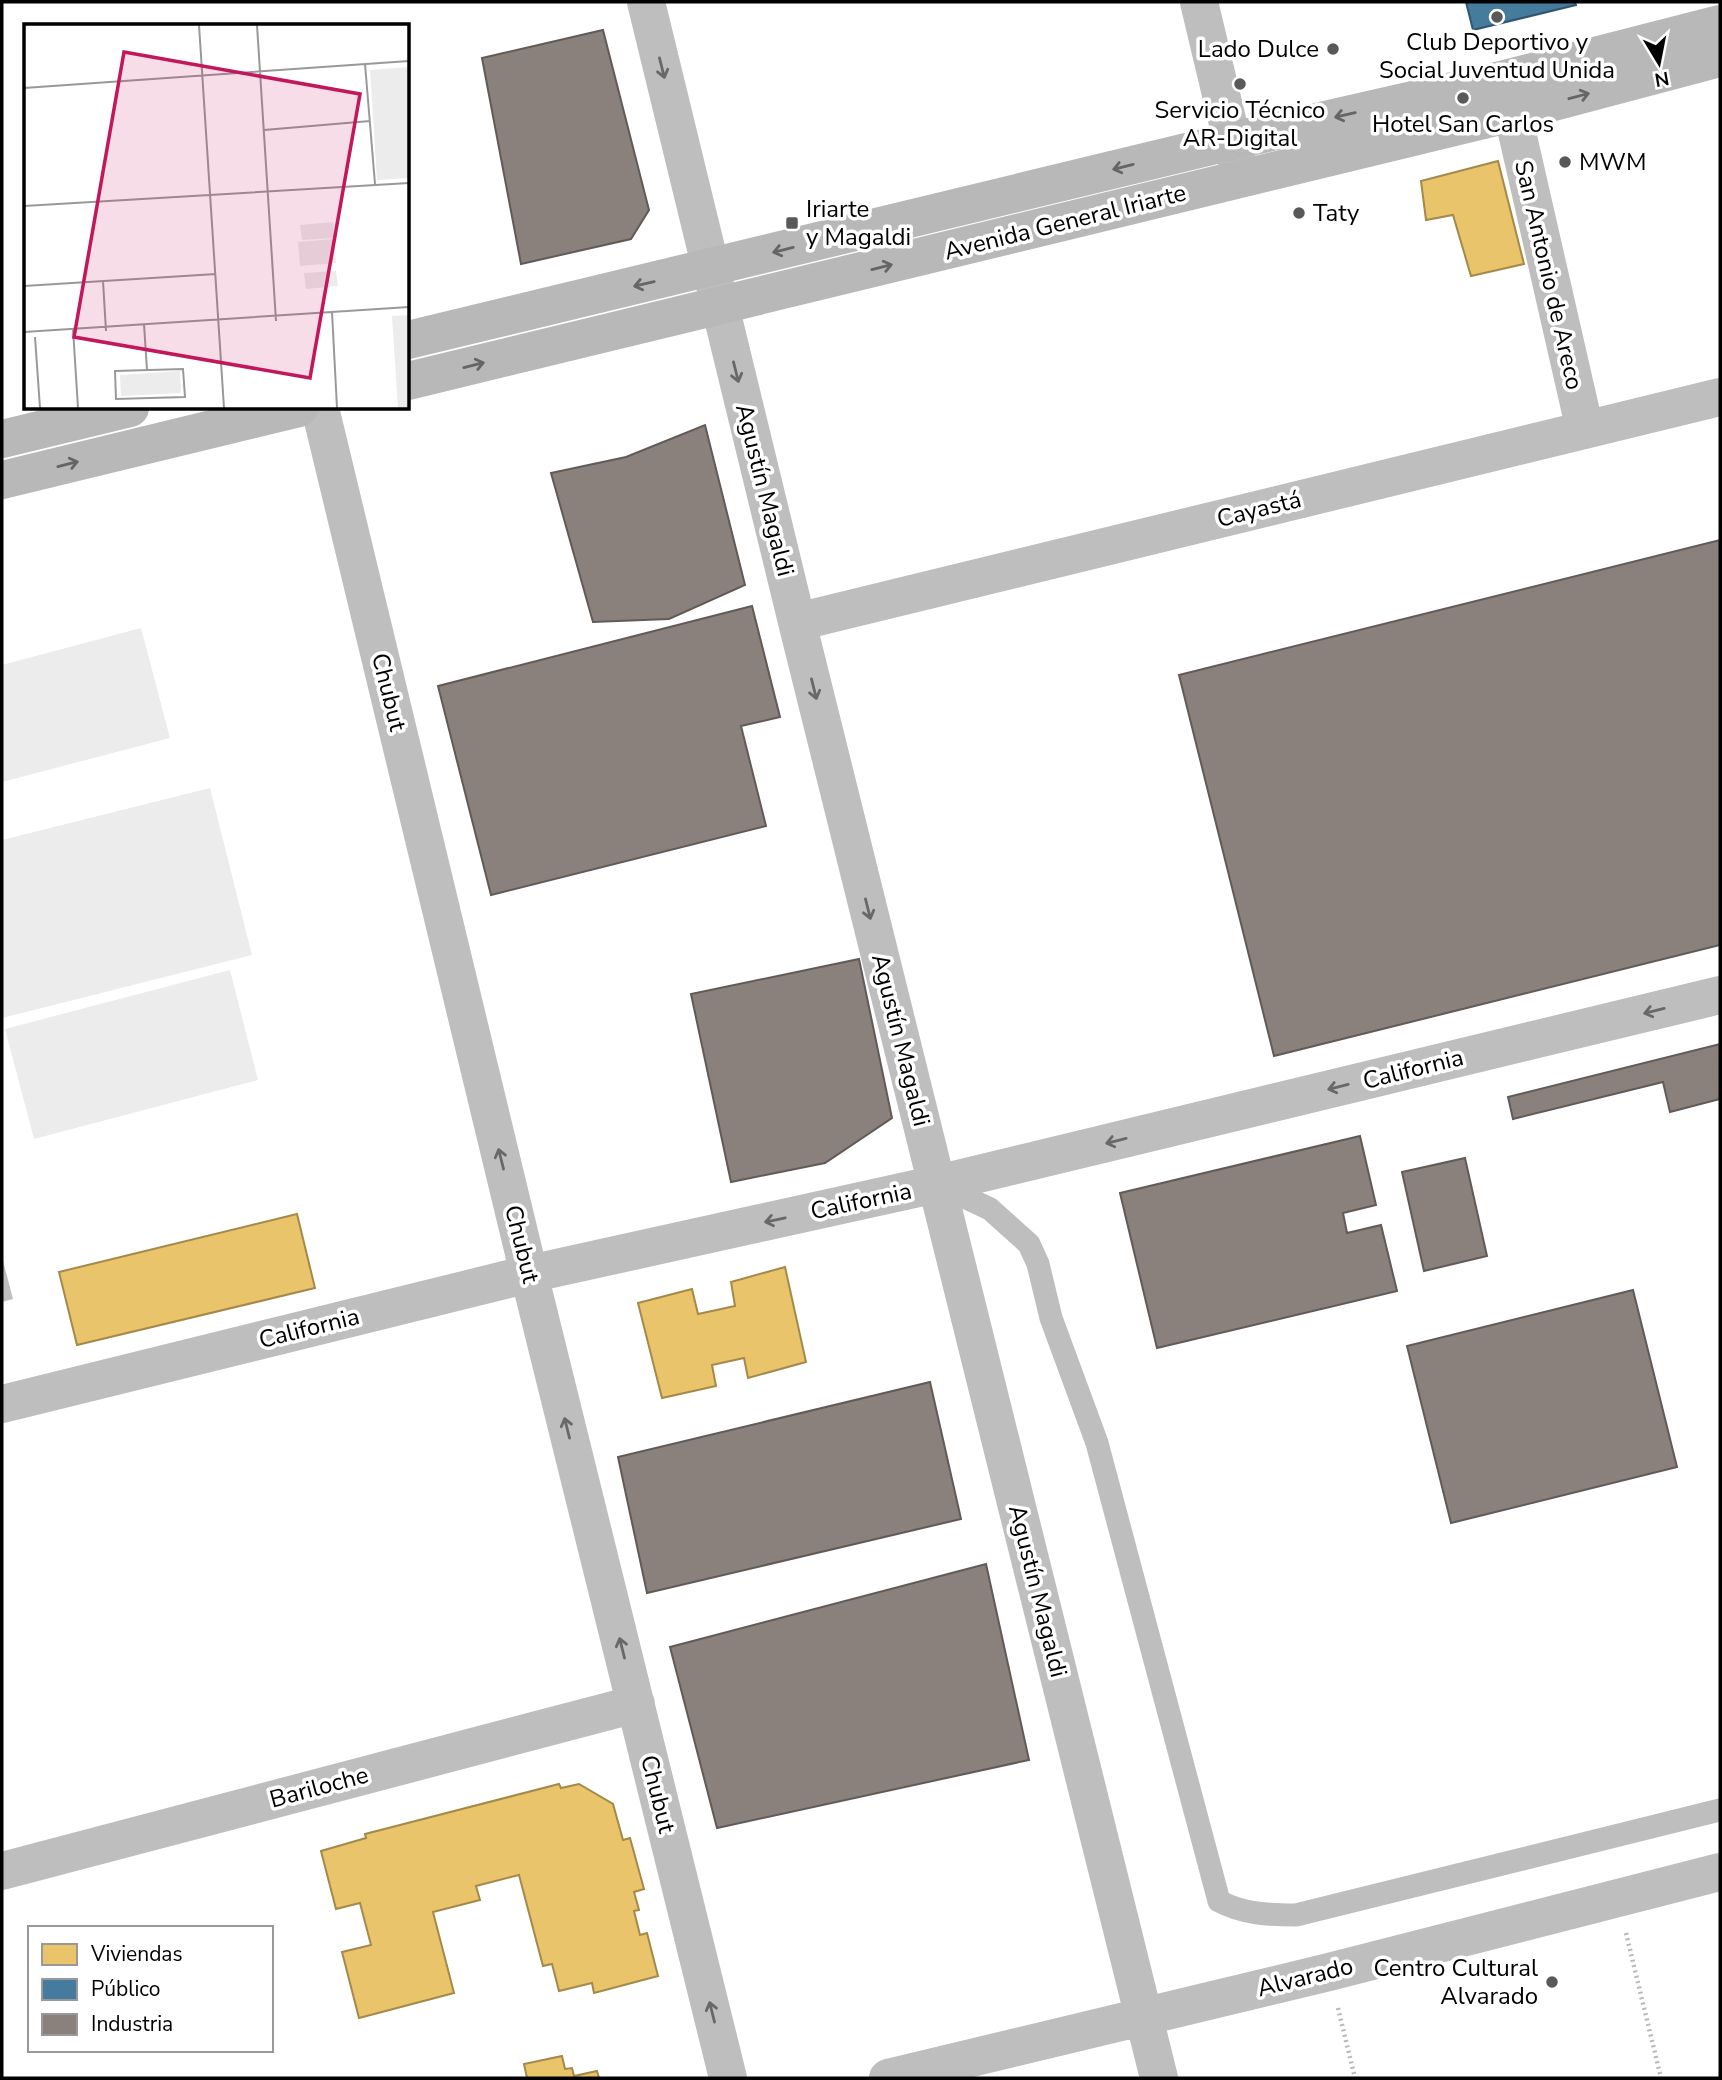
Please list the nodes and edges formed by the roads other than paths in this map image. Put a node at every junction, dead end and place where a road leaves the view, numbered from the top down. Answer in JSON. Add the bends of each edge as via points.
{"nodes":[{"id":1,"x":646,"y":2,"type":"edge"},
{"id":2,"x":1199,"y":2,"type":"edge"},
{"id":3,"x":1720,"y":24,"type":"edge"},
{"id":4,"x":1720,"y":58,"type":"edge"},
{"id":5,"x":1508,"y":96,"type":"junction"},
{"id":6,"x":1232,"y":141,"type":"junction"},
{"id":7,"x":1242,"y":179,"type":"junction"},
{"id":8,"x":710,"y":268,"type":"junction"},
{"id":9,"x":720,"y":306,"type":"junction"},
{"id":10,"x":410,"y":340,"type":"edge"},
{"id":11,"x":410,"y":382,"type":"edge"},
{"id":12,"x":1720,"y":397,"type":"edge"},
{"id":13,"x":122,"y":410,"type":"edge"},
{"id":14,"x":291,"y":410,"type":"edge"},
{"id":15,"x":320,"y":410,"type":"edge"},
{"id":16,"x":1585,"y":430,"type":"junction"},
{"id":17,"x":2,"y":439,"type":"edge"},
{"id":18,"x":2,"y":480,"type":"edge"},
{"id":19,"x":797,"y":622,"type":"junction"},
{"id":20,"x":1720,"y":995,"type":"edge"},
{"id":21,"x":936,"y":1184,"type":"junction"},
{"id":22,"x":529,"y":1274,"type":"junction"},
{"id":23,"x":2,"y":1404,"type":"edge"},
{"id":24,"x":636,"y":1704,"type":"junction"},
{"id":25,"x":1720,"y":1810,"type":"edge"},
{"id":26,"x":2,"y":1871,"type":"edge"},
{"id":27,"x":1720,"y":1872,"type":"edge"},
{"id":28,"x":1144,"y":2015,"type":"junction"},
{"id":29,"x":728,"y":2078,"type":"edge"},
{"id":30,"x":888,"y":2078,"type":"edge"},
{"id":31,"x":1159,"y":2078,"type":"edge"}],
"edges":[{"from":1,"to":8,"type":"street","name":"Agustín Magaldi","one_way":true},
{"from":2,"to":6,"type":"street"},
{"from":3,"to":5,"type":"main road","name":"Avenida General Iriarte"},
{"from":5,"to":4,"type":"main road","name":"Avenida General Iriarte","one_way":true},
{"from":5,"to":6,"type":"main road","name":"Avenida General Iriarte","one_way":true},
{"from":5,"to":7,"type":"main road","name":"Avenida General Iriarte"},
{"from":5,"to":16,"type":"street","name":"San Antonio de Areco"},
{"from":6,"to":7,"type":"street"},
{"from":6,"to":8,"type":"main road","name":"Avenida General Iriarte","one_way":true},
{"from":9,"to":7,"type":"main road","name":"Avenida General Iriarte","one_way":true},
{"from":8,"to":9,"type":"street","name":"Agustín Magaldi"},
{"from":8,"to":10,"type":"main road","name":"Avenida General Iriarte","one_way":true},
{"from":11,"to":9,"type":"main road","name":"Avenida General Iriarte","one_way":true},
{"from":9,"to":19,"type":"street","name":"Agustín Magaldi","one_way":true},
{"from":12,"to":16,"type":"street","name":"Cayastá"},
{"from":13,"to":17,"type":"main road"},
{"from":18,"to":14,"type":"main road","one_way":true},
{"from":22,"to":15,"type":"street","name":"Chubut","one_way":true},
{"from":16,"to":19,"type":"street","name":"Cayastá"},
{"from":19,"to":21,"type":"street","name":"Agustín Magaldi","one_way":true},
{"from":20,"to":21,"type":"street","name":"California","one_way":true},
{"from":21,"to":22,"type":"street","name":"California","one_way":true},
{"from":21,"to":25,"type":"lane","via":[[990,1209],[1028,1244],[1038,1264],[1051,1318],[1097,1443],[1219,1901],[1265,1915],[1296,1915]]},
{"from":21,"to":28,"type":"street","name":"Agustín Magaldi"},
{"from":22,"to":23,"type":"street","name":"California"},
{"from":24,"to":22,"type":"street","name":"Chubut","one_way":true},
{"from":24,"to":26,"type":"street","name":"Bariloche"},
{"from":29,"to":24,"type":"street","name":"Chubut","one_way":true},
{"from":27,"to":28,"type":"street","name":"Alvarado"},
{"from":28,"to":30,"type":"street","name":"Alvarado"},
{"from":28,"to":31,"type":"street","name":"Agustín Magaldi"}]}
